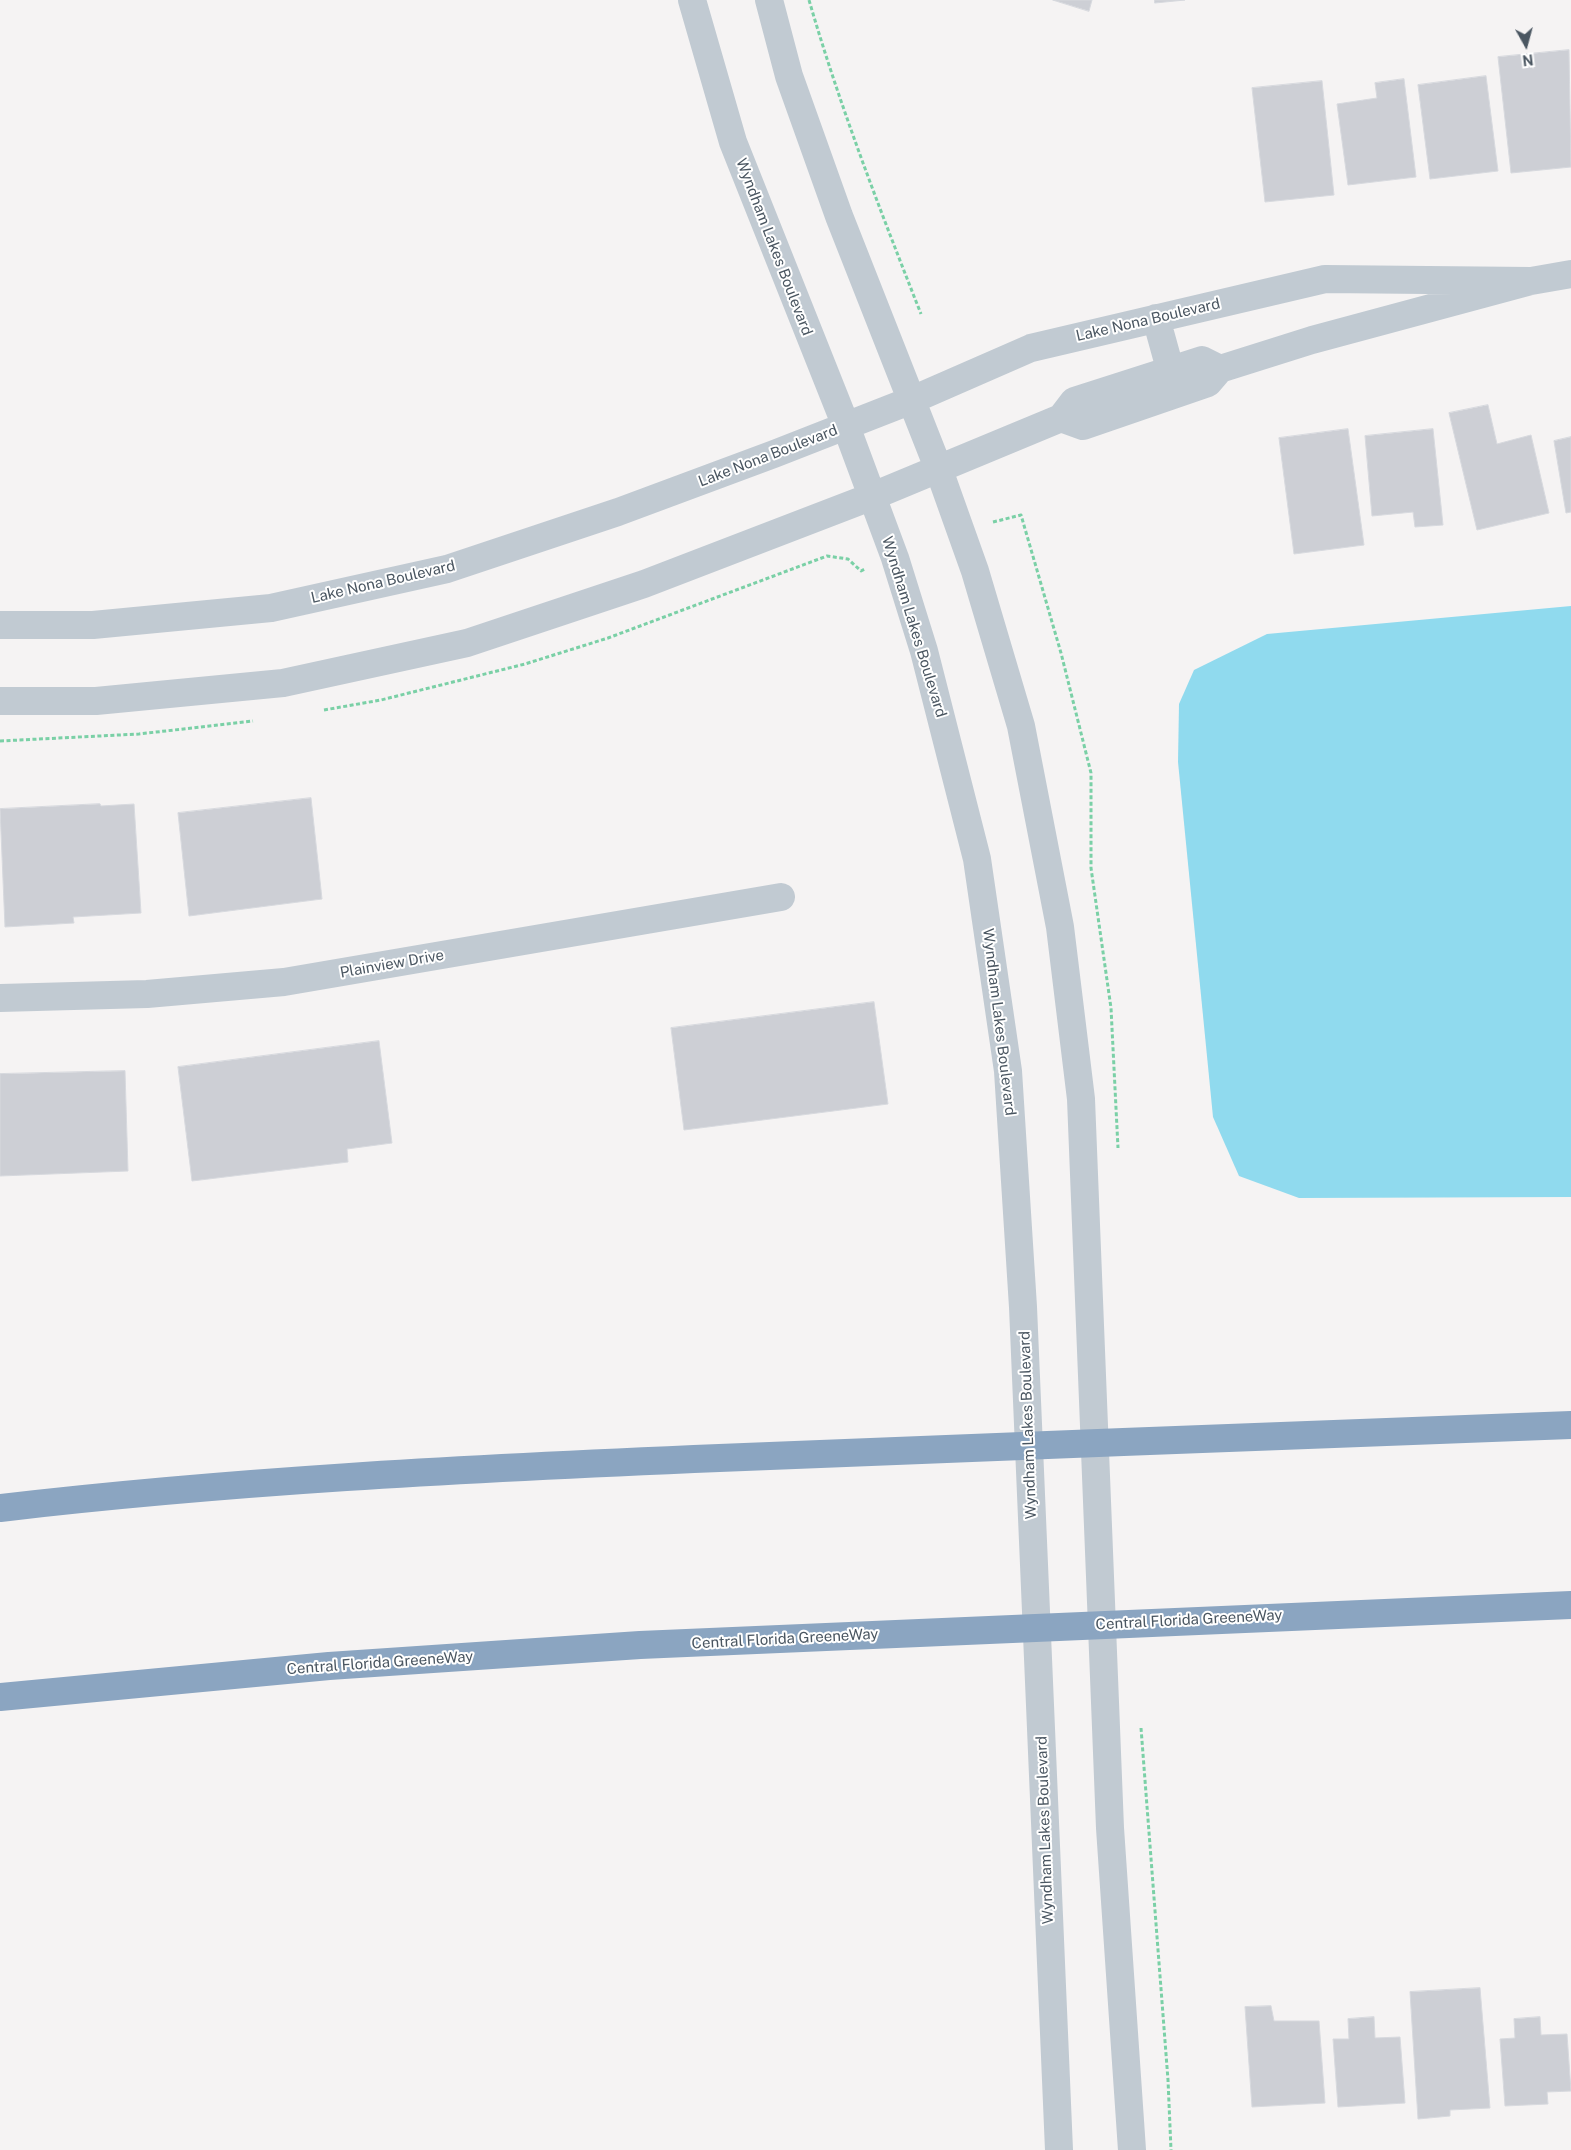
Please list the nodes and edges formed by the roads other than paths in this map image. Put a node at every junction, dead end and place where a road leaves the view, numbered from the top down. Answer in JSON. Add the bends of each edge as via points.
{"nodes":[{"id":1,"x":692,"y":0,"type":"edge"},
{"id":2,"x":769,"y":0,"type":"edge"},
{"id":3,"x":1571,"y":274,"type":"edge"},
{"id":4,"x":1531,"y":281,"type":"junction"},
{"id":5,"x":1156,"y":318,"type":"junction"},
{"id":6,"x":1173,"y":382,"type":"junction"},
{"id":7,"x":912,"y":400,"type":"junction"},
{"id":8,"x":846,"y":426,"type":"junction"},
{"id":9,"x":939,"y":470,"type":"junction"},
{"id":10,"x":873,"y":496,"type":"junction"},
{"id":11,"x":0,"y":625,"type":"edge"},
{"id":12,"x":0,"y":702,"type":"edge"},
{"id":13,"x":781,"y":897,"type":"dead end"},
{"id":14,"x":0,"y":998,"type":"edge"},
{"id":15,"x":1571,"y":1425,"type":"edge"},
{"id":16,"x":0,"y":1508,"type":"edge"},
{"id":17,"x":1571,"y":1605,"type":"edge"},
{"id":18,"x":0,"y":1697,"type":"edge"},
{"id":19,"x":1059,"y":2150,"type":"edge"},
{"id":20,"x":1132,"y":2150,"type":"edge"}],
"edges":[{"from":1,"to":8,"type":"street","name":"Wyndham Lakes Boulevard","via":[[733,142]]},
{"from":2,"to":7,"type":"street","via":[[789,76],[839,216]]},
{"from":3,"to":4,"type":"street","name":"Lake Nona Boulevard"},
{"from":4,"to":5,"type":"street","name":"Lake Nona Boulevard","via":[[1324,279]]},
{"from":4,"to":6,"type":"street","name":"Lake Nona Boulevard","via":[[1312,340],[1220,369],[1208,383]]},
{"from":5,"to":6,"type":"street"},
{"from":5,"to":7,"type":"street","name":"Lake Nona Boulevard","via":[[1031,348]]},
{"from":6,"to":9,"type":"street","name":"Lake Nona Boulevard","via":[[1083,426],[1062,418]]},
{"from":7,"to":8,"type":"street","name":"Lake Nona Boulevard"},
{"from":7,"to":9,"type":"street"},
{"from":8,"to":10,"type":"street","name":"Wyndham Lakes Boulevard"},
{"from":8,"to":11,"type":"street","name":"Lake Nona Boulevard","via":[[618,512],[447,569],[271,608],[93,625]]},
{"from":9,"to":10,"type":"street","name":"Lake Nona Boulevard"},
{"from":9,"to":20,"type":"street","via":[[972,562],[1021,726],[1060,927],[1081,1099],[1110,1828]]},
{"from":10,"to":12,"type":"street","name":"Lake Nona Boulevard","via":[[644,584],[467,643],[283,683],[96,701]]},
{"from":10,"to":19,"type":"street","name":"Wyndham Lakes Boulevard","via":[[924,651],[977,859],[1008,1071],[1023,1307]]},
{"from":13,"to":14,"type":"street","name":"Plainview Drive","via":[[284,982],[147,994]]},
{"from":15,"to":16,"type":"highway","via":[[518,1466],[114,1495]]},
{"from":17,"to":18,"type":"highway","name":"Central Florida GreeneWay","via":[[640,1645],[358,1664]]}]}
